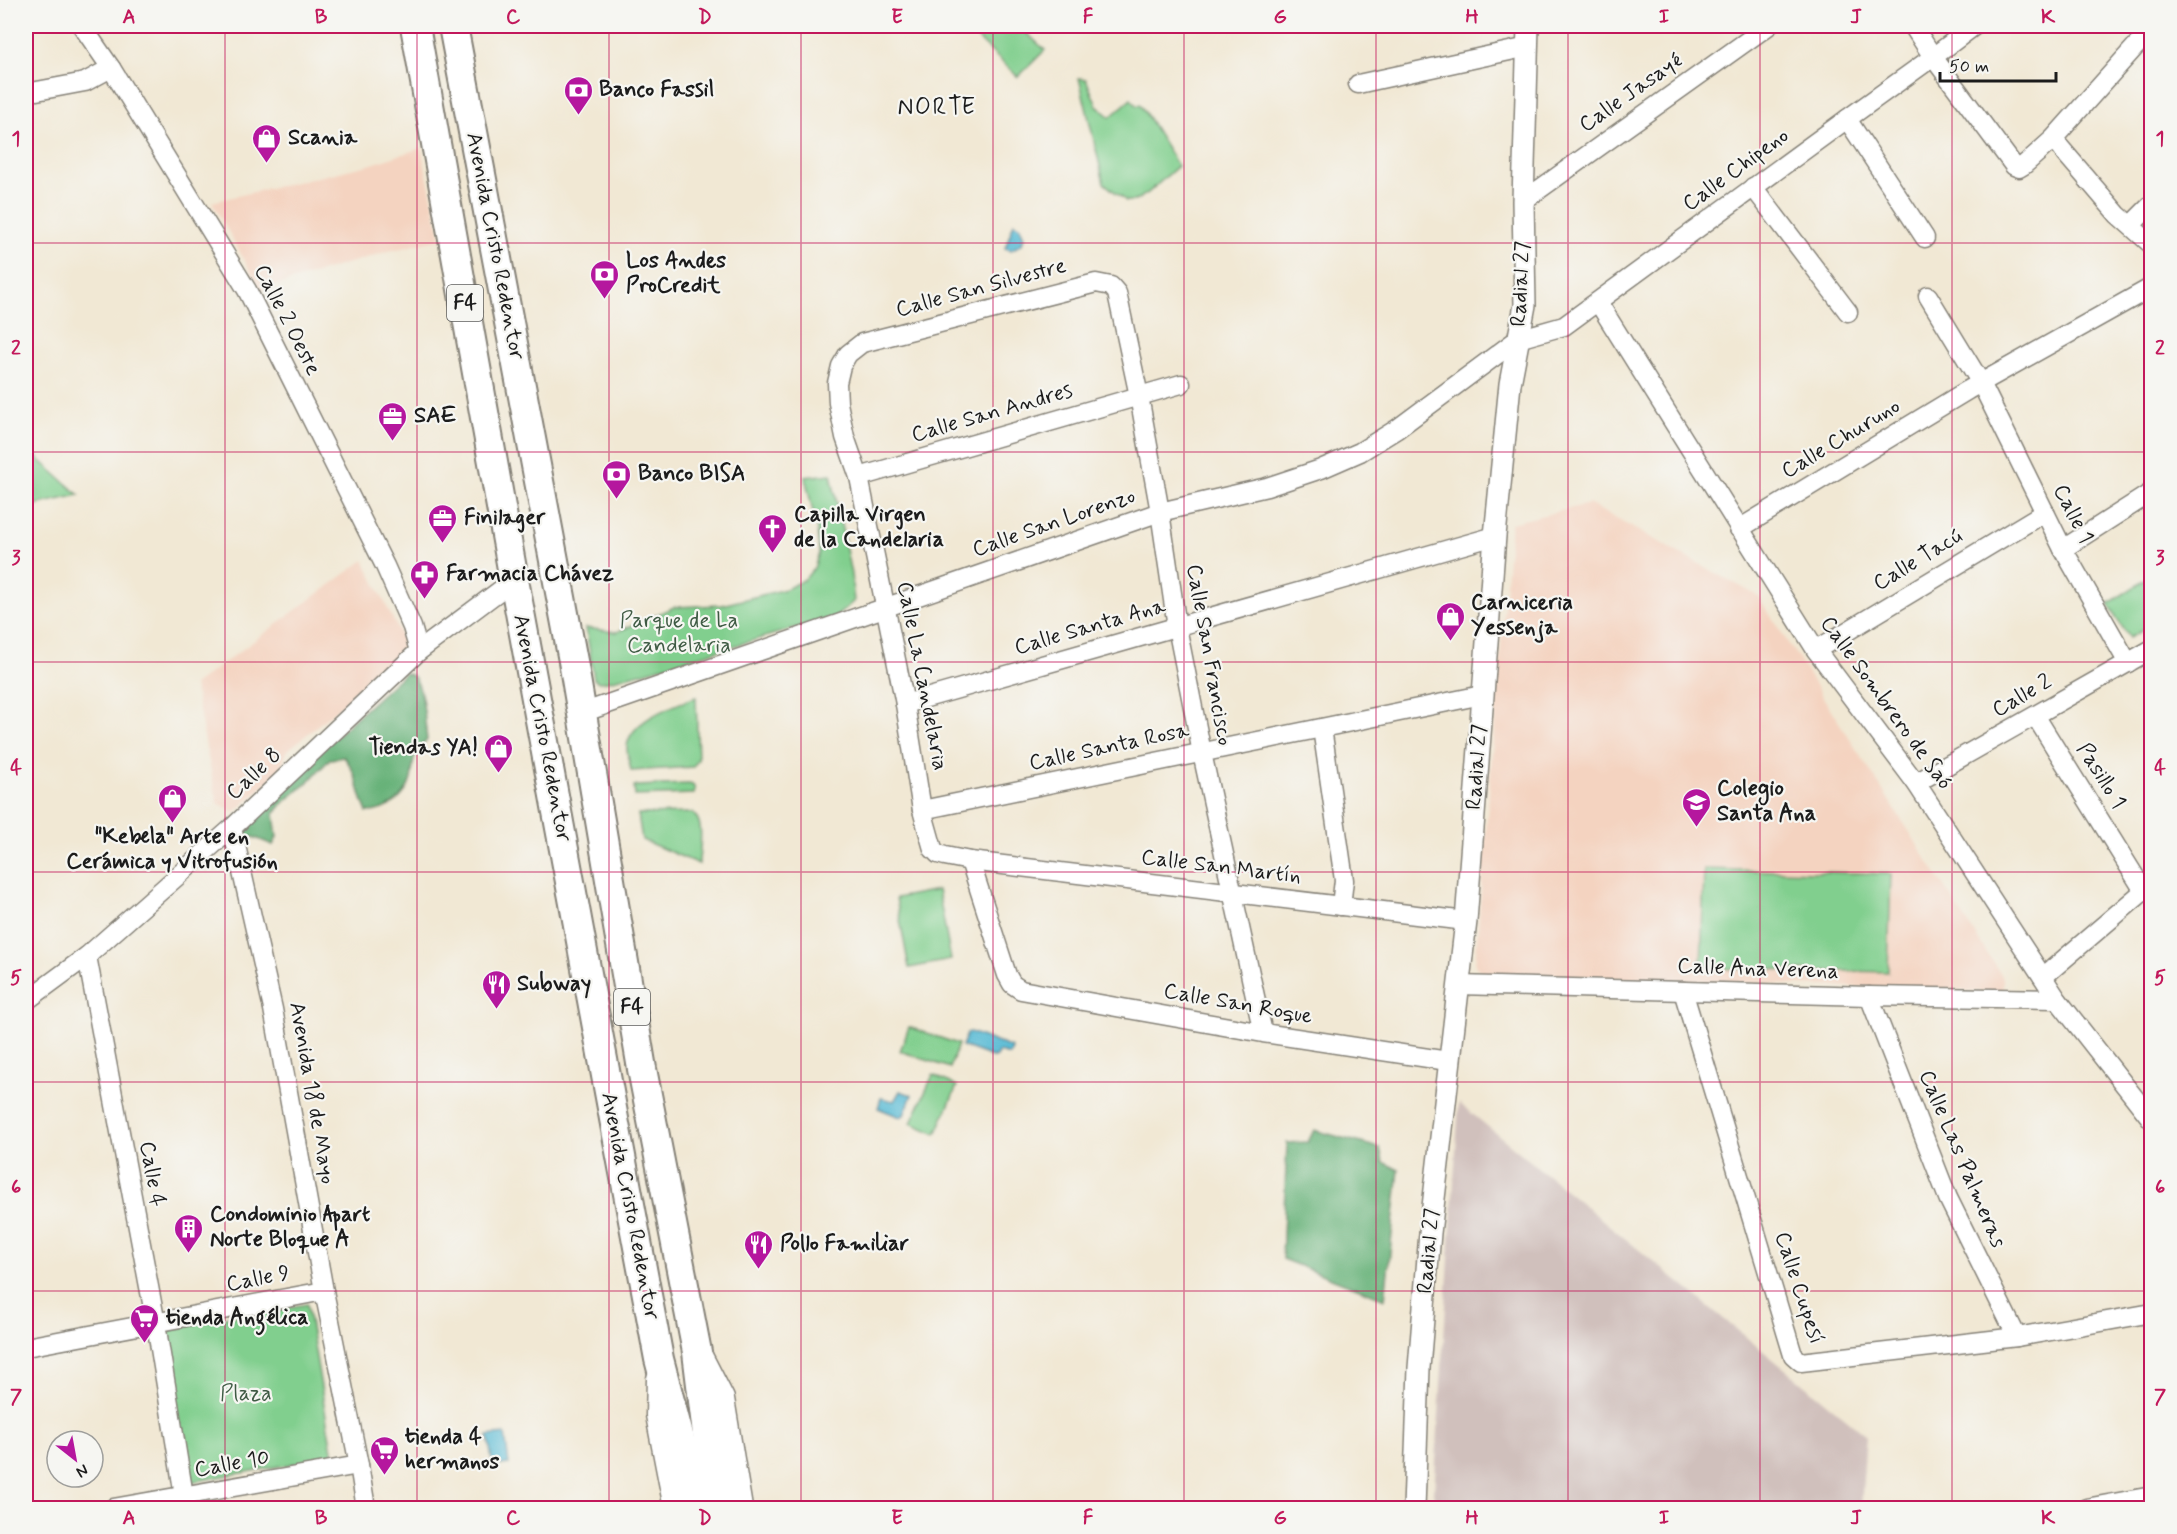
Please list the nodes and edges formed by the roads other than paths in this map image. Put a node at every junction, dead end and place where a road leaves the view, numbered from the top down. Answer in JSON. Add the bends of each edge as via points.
{"nodes":[{"id":1,"x":82,"y":26,"type":"edge"},
{"id":2,"x":415,"y":26,"type":"edge"},
{"id":3,"x":453,"y":26,"type":"edge"},
{"id":4,"x":1768,"y":26,"type":"edge"},
{"id":5,"x":1913,"y":26,"type":"edge"},
{"id":6,"x":1974,"y":26,"type":"edge"},
{"id":7,"x":2151,"y":28,"type":"edge"},
{"id":8,"x":1529,"y":31,"type":"edge"},
{"id":9,"x":1933,"y":57,"type":"junction"},
{"id":10,"x":111,"y":68,"type":"junction"},
{"id":11,"x":1358,"y":84,"type":"dead end"},
{"id":12,"x":26,"y":93,"type":"edge"},
{"id":13,"x":1847,"y":118,"type":"junction"},
{"id":14,"x":2053,"y":139,"type":"junction"},
{"id":15,"x":1753,"y":187,"type":"junction"},
{"id":16,"x":1523,"y":201,"type":"junction"},
{"id":17,"x":2151,"y":204,"type":"edge"},
{"id":18,"x":2131,"y":225,"type":"junction"},
{"id":19,"x":1925,"y":238,"type":"dead end"},
{"id":20,"x":2151,"y":245,"type":"edge"},
{"id":21,"x":1111,"y":285,"type":"joint"},
{"id":22,"x":2151,"y":287,"type":"edge"},
{"id":23,"x":1928,"y":296,"type":"dead end"},
{"id":24,"x":1598,"y":302,"type":"junction"},
{"id":25,"x":1848,"y":312,"type":"dead end"},
{"id":26,"x":1518,"y":339,"type":"junction"},
{"id":27,"x":862,"y":343,"type":"joint"},
{"id":28,"x":1181,"y":384,"type":"dead end"},
{"id":29,"x":1974,"y":386,"type":"junction"},
{"id":30,"x":1139,"y":396,"type":"junction"},
{"id":31,"x":859,"y":477,"type":"junction"},
{"id":32,"x":2151,"y":492,"type":"edge"},
{"id":33,"x":1160,"y":512,"type":"junction"},
{"id":34,"x":2045,"y":512,"type":"junction"},
{"id":35,"x":1739,"y":529,"type":"junction"},
{"id":36,"x":1495,"y":536,"type":"junction"},
{"id":37,"x":2063,"y":549,"type":"junction"},
{"id":38,"x":514,"y":580,"type":"junction"},
{"id":39,"x":885,"y":607,"type":"junction"},
{"id":40,"x":1177,"y":627,"type":"junction"},
{"id":41,"x":1816,"y":650,"type":"junction"},
{"id":42,"x":2151,"y":650,"type":"edge"},
{"id":43,"x":419,"y":651,"type":"junction"},
{"id":44,"x":2128,"y":663,"type":"junction"},
{"id":45,"x":1482,"y":695,"type":"junction"},
{"id":46,"x":905,"y":704,"type":"junction"},
{"id":47,"x":582,"y":713,"type":"junction"},
{"id":48,"x":2036,"y":717,"type":"junction"},
{"id":49,"x":1322,"y":728,"type":"junction"},
{"id":50,"x":1202,"y":753,"type":"junction"},
{"id":51,"x":1916,"y":783,"type":"junction"},
{"id":52,"x":922,"y":810,"type":"junction"},
{"id":53,"x":232,"y":828,"type":"junction"},
{"id":54,"x":970,"y":861,"type":"junction"},
{"id":55,"x":2148,"y":888,"type":"edge"},
{"id":56,"x":1233,"y":893,"type":"junction"},
{"id":57,"x":1341,"y":906,"type":"junction"},
{"id":58,"x":1466,"y":921,"type":"junction"},
{"id":59,"x":87,"y":956,"type":"junction"},
{"id":60,"x":2043,"y":977,"type":"junction"},
{"id":61,"x":1458,"y":985,"type":"junction"},
{"id":62,"x":1683,"y":991,"type":"junction"},
{"id":63,"x":1869,"y":996,"type":"junction"},
{"id":64,"x":2057,"y":999,"type":"junction"},
{"id":65,"x":26,"y":1000,"type":"edge"},
{"id":66,"x":1263,"y":1034,"type":"junction"},
{"id":67,"x":1448,"y":1061,"type":"junction"},
{"id":68,"x":2151,"y":1120,"type":"edge"},
{"id":69,"x":324,"y":1291,"type":"junction"},
{"id":70,"x":2151,"y":1313,"type":"edge"},
{"id":71,"x":156,"y":1324,"type":"junction"},
{"id":72,"x":2017,"y":1337,"type":"junction"},
{"id":73,"x":26,"y":1347,"type":"edge"},
{"id":74,"x":697,"y":1352,"type":"junction"},
{"id":75,"x":659,"y":1359,"type":"junction"},
{"id":76,"x":695,"y":1444,"type":"junction"},
{"id":77,"x":359,"y":1465,"type":"junction"},
{"id":78,"x":2151,"y":1496,"type":"edge"},
{"id":79,"x":185,"y":1503,"type":"edge"},
{"id":80,"x":113,"y":1509,"type":"edge"},
{"id":81,"x":366,"y":1509,"type":"edge"},
{"id":82,"x":676,"y":1509,"type":"edge"},
{"id":83,"x":694,"y":1509,"type":"edge"},
{"id":84,"x":720,"y":1509,"type":"edge"},
{"id":85,"x":740,"y":1509,"type":"edge"},
{"id":86,"x":1414,"y":1509,"type":"edge"},
{"id":87,"x":2086,"y":1509,"type":"edge"}],
"edges":[{"from":1,"to":10,"type":"street","name":"Calle 2 Oeste"},
{"from":2,"to":38,"type":"highway","name":"Avenida Cristo Redentor","number":"F4"},
{"from":3,"to":47,"type":"highway","name":"Avenida Cristo Redentor","number":"F4"},
{"from":4,"to":16,"type":"street","name":"Calle Jasayé"},
{"from":5,"to":9,"type":"street"},
{"from":6,"to":9,"type":"street","name":"Calle Chipeno"},
{"from":7,"to":14,"type":"street"},
{"from":8,"to":11,"type":"street"},
{"from":8,"to":16,"type":"street","name":"Radial 27"},
{"from":9,"to":13,"type":"street","name":"Calle Chipeno"},
{"from":9,"to":14,"type":"street","via":[[2014,166],[2024,165]]},
{"from":10,"to":12,"type":"street","via":[[86,82]]},
{"from":10,"to":43,"type":"street","name":"Calle 2 Oeste","via":[[247,290],[385,566]]},
{"from":13,"to":15,"type":"street","name":"Calle Chipeno"},
{"from":13,"to":19,"type":"street"},
{"from":14,"to":18,"type":"street"},
{"from":15,"to":24,"type":"street","name":"Calle Chipeno"},
{"from":15,"to":25,"type":"street"},
{"from":16,"to":26,"type":"street","name":"Radial 27","via":[[1525,304]]},
{"from":17,"to":18,"type":"street"},
{"from":18,"to":20,"type":"street"},
{"from":21,"to":27,"type":"street","name":"Calle San Silvestre","via":[[1096,283]]},
{"from":21,"to":30,"type":"street","name":"Calle San Francisco","via":[[1117,292]]},
{"from":22,"to":29,"type":"street","name":"Calle Churuno"},
{"from":23,"to":29,"type":"street","name":"Calle 1"},
{"from":24,"to":26,"type":"street","name":"Calle Chipeno","via":[[1564,326]]},
{"from":24,"to":35,"type":"street","name":"Calle Sombrero de Saó"},
{"from":26,"to":33,"type":"street","name":"Calle San Lorenzo","via":[[1360,452],[1267,487]]},
{"from":26,"to":36,"type":"street","name":"Radial 27"},
{"from":27,"to":31,"type":"street","name":"Calle La Candelaria","via":[[840,366],[837,383],[838,403]]},
{"from":28,"to":30,"type":"street","name":"Calle San Andres"},
{"from":29,"to":34,"type":"street","name":"Calle 1"},
{"from":29,"to":35,"type":"street","name":"Calle Churuno"},
{"from":30,"to":31,"type":"street","name":"Calle San Andres"},
{"from":30,"to":33,"type":"street","name":"Calle San Francisco"},
{"from":31,"to":39,"type":"street","name":"Calle La Candelaria"},
{"from":32,"to":37,"type":"street"},
{"from":33,"to":39,"type":"street","name":"Calle San Lorenzo"},
{"from":33,"to":40,"type":"street","name":"Calle San Francisco"},
{"from":34,"to":37,"type":"street","name":"Calle 1"},
{"from":34,"to":41,"type":"street","name":"Calle Tacú"},
{"from":35,"to":41,"type":"street","name":"Calle Sombrero de Saó"},
{"from":36,"to":40,"type":"street","name":"Calle Santa Ana"},
{"from":36,"to":45,"type":"street","name":"Radial 27"},
{"from":37,"to":44,"type":"street","name":"Calle 1"},
{"from":38,"to":43,"type":"street","name":"Calle 8"},
{"from":38,"to":75,"type":"highway","name":"Avenida Cristo Redentor","number":"F4"},
{"from":39,"to":46,"type":"street","name":"Calle La Candelaria"},
{"from":39,"to":47,"type":"street","name":"Calle San Lorenzo"},
{"from":40,"to":46,"type":"street","name":"Calle Santa Ana"},
{"from":40,"to":50,"type":"street","name":"Calle San Francisco"},
{"from":41,"to":51,"type":"street","name":"Calle Sombrero de Saó"},
{"from":42,"to":44,"type":"street","name":"Calle 2"},
{"from":43,"to":53,"type":"street","name":"Calle 8"},
{"from":44,"to":48,"type":"street","name":"Calle 2"},
{"from":45,"to":49,"type":"street","name":"Calle Santa Rosa"},
{"from":45,"to":58,"type":"street","name":"Radial 27"},
{"from":46,"to":52,"type":"street","name":"Calle La Candelaria"},
{"from":47,"to":74,"type":"highway","name":"Avenida Cristo Redentor","number":"F4","via":[[642,1069]]},
{"from":48,"to":51,"type":"street","name":"Calle 2"},
{"from":48,"to":55,"type":"street","name":"Pasillo 1"},
{"from":49,"to":50,"type":"street","name":"Calle Santa Rosa"},
{"from":49,"to":57,"type":"street","via":[[1344,879]]},
{"from":50,"to":52,"type":"street","name":"Calle Santa Rosa"},
{"from":50,"to":56,"type":"street","name":"Calle San Francisco"},
{"from":51,"to":60,"type":"street","name":"Calle Sombrero de Saó"},
{"from":52,"to":54,"type":"street","name":"Calle La Candelaria","via":[[933,849]]},
{"from":53,"to":59,"type":"street","name":"Calle 8"},
{"from":53,"to":69,"type":"street","name":"Avenida 18 de Mayo","via":[[273,1009]]},
{"from":54,"to":56,"type":"street","name":"Calle San Martín"},
{"from":54,"to":66,"type":"street","name":"Calle San Roque","via":[[1006,975],[1020,990]]},
{"from":55,"to":60,"type":"street"},
{"from":56,"to":57,"type":"street","name":"Calle San Martín"},
{"from":56,"to":66,"type":"street","name":"Calle San Francisco"},
{"from":57,"to":58,"type":"street","name":"Calle San Martín"},
{"from":58,"to":61,"type":"street","name":"Radial 27"},
{"from":59,"to":65,"type":"street","name":"Calle 8"},
{"from":59,"to":71,"type":"street","name":"Calle 4"},
{"from":60,"to":64,"type":"street","name":"Calle Sombrero de Saó"},
{"from":61,"to":62,"type":"street","name":"Calle Ana Verena"},
{"from":61,"to":67,"type":"street","name":"Radial 27"},
{"from":62,"to":63,"type":"street","name":"Calle Ana Verena"},
{"from":62,"to":72,"type":"street","name":"Calle Cupesí","via":[[1793,1355],[1801,1362],[1811,1362]]},
{"from":63,"to":64,"type":"street","name":"Calle Ana Verena"},
{"from":63,"to":72,"type":"street","name":"Calle Las Palmeras","via":[[1948,1198]]},
{"from":64,"to":68,"type":"street","name":"Calle Sombrero de Saó"},
{"from":66,"to":67,"type":"street","name":"Calle San Roque"},
{"from":67,"to":86,"type":"street","name":"Radial 27","via":[[1419,1368]]},
{"from":69,"to":71,"type":"street","name":"Calle 9"},
{"from":69,"to":77,"type":"street","name":"Avenida 18 de Mayo"},
{"from":70,"to":72,"type":"street","name":"Calle Cupesí"},
{"from":71,"to":73,"type":"street","name":"Calle 9"},
{"from":71,"to":79,"type":"street","name":"Calle 4"},
{"from":74,"to":76,"type":"highway","name":"Avenida Cristo Redentor","number":"F4"},
{"from":74,"to":85,"type":"main road","name":"Avenida Cristo Redentor","via":[[722,1399]]},
{"from":75,"to":76,"type":"highway","name":"Avenida Cristo Redentor","number":"F4"},
{"from":75,"to":82,"type":"main road","name":"Avenida Cristo Redentor","via":[[658,1415]]},
{"from":76,"to":83,"type":"highway","name":"Avenida Cristo Redentor","number":"F4"},
{"from":76,"to":84,"type":"highway","name":"Avenida Cristo Redentor","number":"F4"},
{"from":77,"to":79,"type":"street","name":"Calle 10"},
{"from":77,"to":81,"type":"street","name":"Avenida 18 de Mayo"},
{"from":78,"to":87,"type":"street"},
{"from":79,"to":80,"type":"street","name":"Calle 10"}]}
